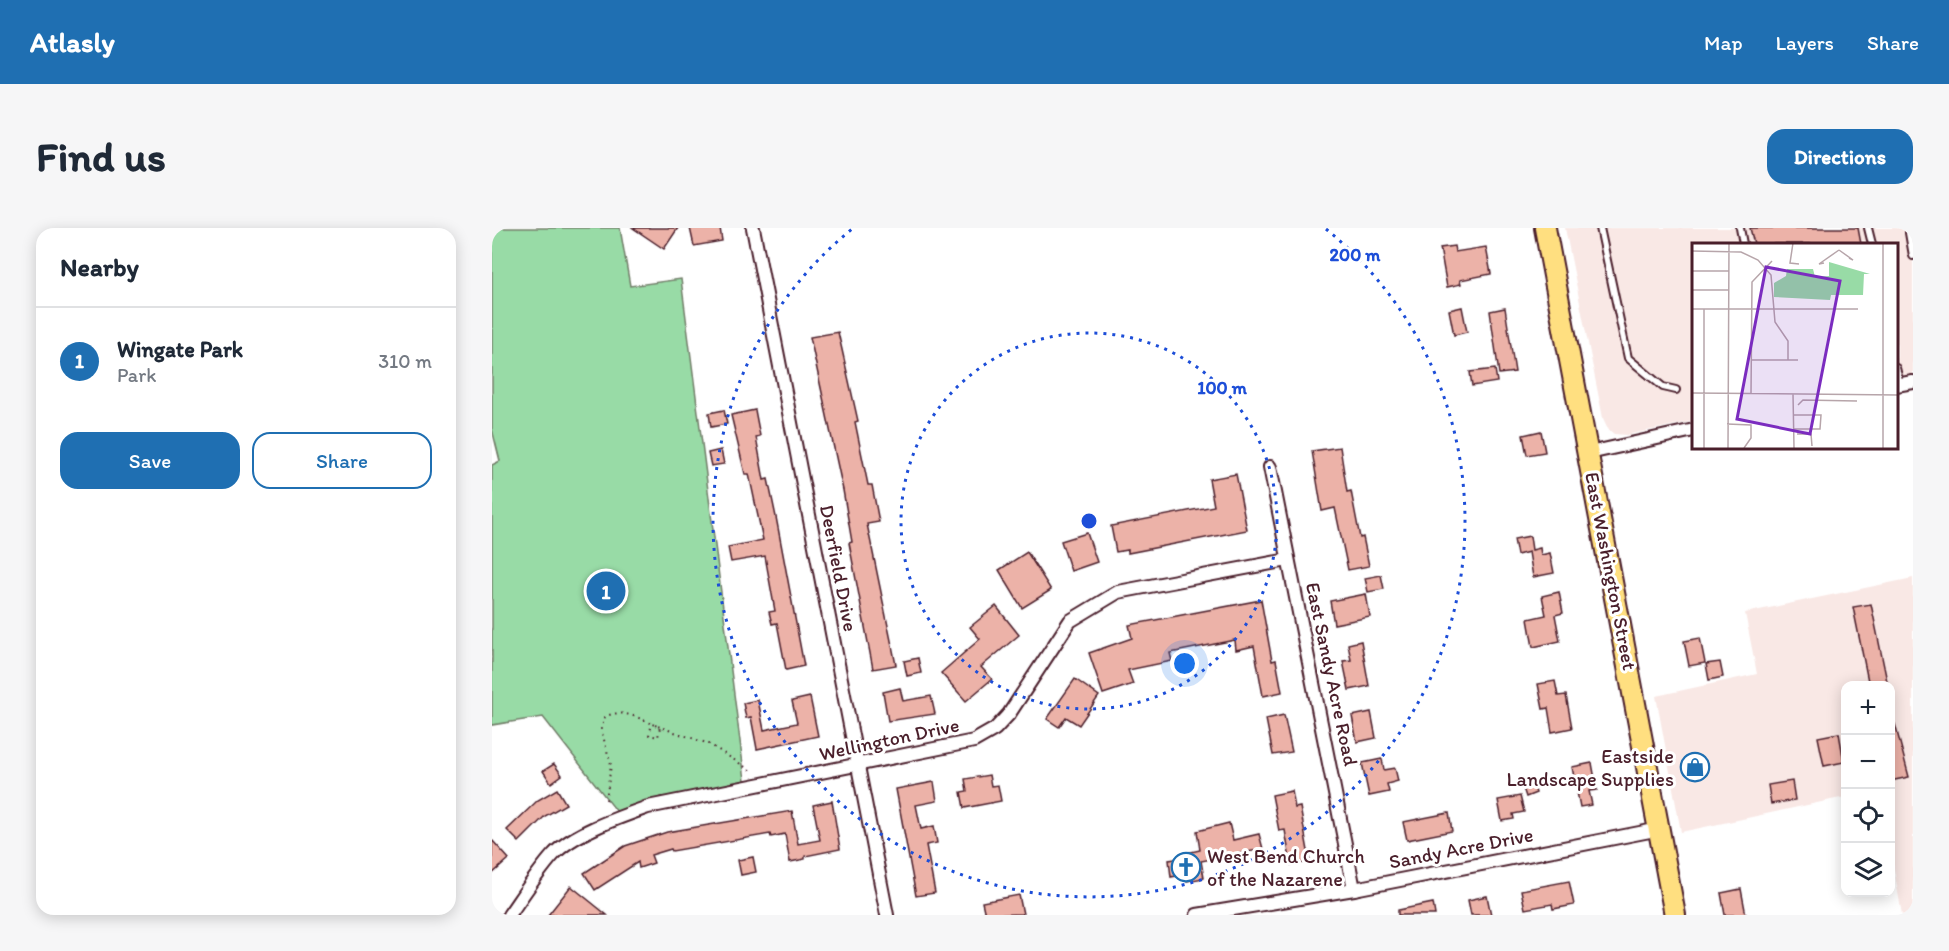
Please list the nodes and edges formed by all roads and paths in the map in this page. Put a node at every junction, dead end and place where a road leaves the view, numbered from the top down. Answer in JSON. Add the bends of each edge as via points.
{"nodes":[{"id":1,"x":753,"y":228,"type":"edge"},
{"id":2,"x":1545,"y":228,"type":"edge"},
{"id":3,"x":1600,"y":228,"type":"edge"},
{"id":4,"x":1740,"y":228,"type":"edge"},
{"id":5,"x":1868,"y":228,"type":"edge"},
{"id":6,"x":1911,"y":228,"type":"edge"},
{"id":7,"x":1743,"y":243,"type":"edge"},
{"id":8,"x":1872,"y":243,"type":"edge"},
{"id":9,"x":1913,"y":256,"type":"edge"},
{"id":10,"x":1913,"y":382,"type":"edge"},
{"id":11,"x":1898,"y":385,"type":"edge"},
{"id":12,"x":1676,"y":390,"type":"dead end"},
{"id":13,"x":1692,"y":430,"type":"edge"},
{"id":14,"x":1589,"y":453,"type":"junction"},
{"id":15,"x":1270,"y":467,"type":"dead end"},
{"id":16,"x":1288,"y":560,"type":"junction"},
{"id":17,"x":660,"y":727,"type":"junction"},
{"id":18,"x":857,"y":766,"type":"junction"},
{"id":19,"x":750,"y":770,"type":"dead end"},
{"id":20,"x":606,"y":800,"type":"dead end"},
{"id":21,"x":1660,"y":828,"type":"junction"},
{"id":22,"x":1353,"y":889,"type":"junction"},
{"id":23,"x":508,"y":915,"type":"edge"},
{"id":24,"x":887,"y":915,"type":"edge"},
{"id":25,"x":1197,"y":915,"type":"edge"},
{"id":26,"x":1675,"y":915,"type":"edge"}],
"edges":[{"from":1,"to":18,"type":"street","name":"Deerfield Drive"},
{"from":2,"to":14,"type":"main road","name":"East Washington Street"},
{"from":3,"to":12,"type":"lane","via":[[1626,354],[1631,363],[1663,387]]},
{"from":4,"to":7,"type":"lane"},
{"from":5,"to":8,"type":"lane"},
{"from":6,"to":9,"type":"lane"},
{"from":10,"to":11,"type":"street"},
{"from":13,"to":14,"type":"street"},
{"from":14,"to":21,"type":"main road","name":"East Washington Street"},
{"from":15,"to":16,"type":"street","name":"East Sandy Acre Road"},
{"from":16,"to":18,"type":"street","name":"Wellington Drive","via":[[1118,592],[1070,621],[1009,714],[994,729],[974,741]]},
{"from":16,"to":22,"type":"street","name":"East Sandy Acre Road"},
{"from":17,"to":17,"type":"path","via":[[658,737],[649,735],[652,724]]},
{"from":17,"to":19,"type":"path","via":[[709,744]]},
{"from":17,"to":20,"type":"path","via":[[624,713],[605,717],[601,729],[611,769]]},
{"from":18,"to":23,"type":"street","name":"Wellington Drive","via":[[648,807],[621,817],[555,853]]},
{"from":18,"to":24,"type":"street","name":"Deerfield Drive"},
{"from":21,"to":22,"type":"street","name":"Sandy Acre Drive"},
{"from":21,"to":26,"type":"main road","name":"East Washington Street"},
{"from":22,"to":25,"type":"street","name":"Sandy Acre Drive"}]}
